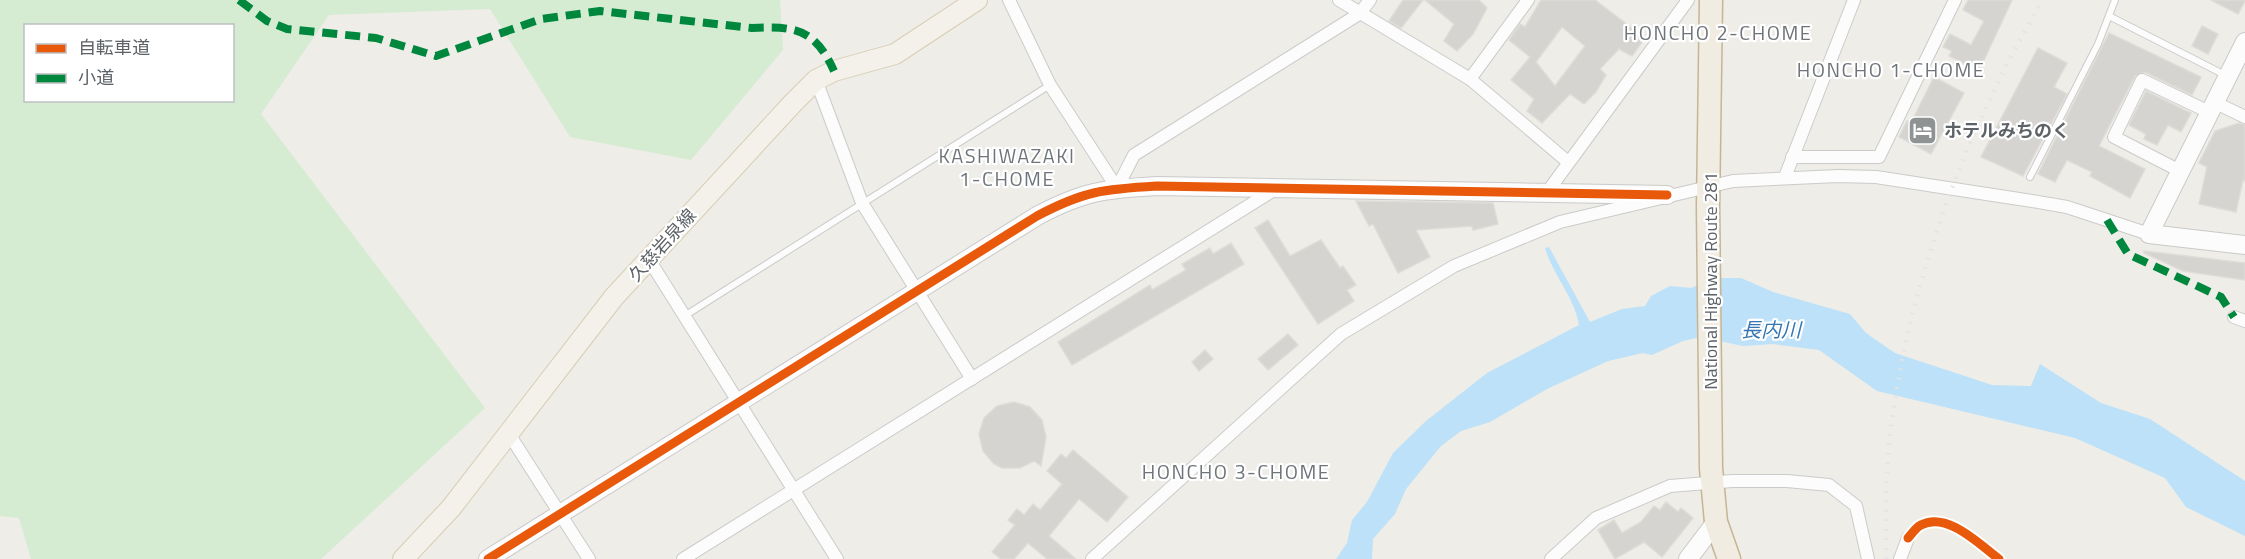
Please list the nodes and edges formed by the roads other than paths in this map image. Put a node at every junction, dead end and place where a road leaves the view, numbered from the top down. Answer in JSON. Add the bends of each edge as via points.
{"nodes":[{"id":1,"x":977,"y":0,"type":"edge"},
{"id":2,"x":1009,"y":0,"type":"edge"},
{"id":3,"x":1339,"y":0,"type":"edge"},
{"id":4,"x":1370,"y":0,"type":"edge"},
{"id":5,"x":1528,"y":0,"type":"edge"},
{"id":6,"x":1688,"y":0,"type":"edge"},
{"id":7,"x":1712,"y":0,"type":"edge"},
{"id":8,"x":1854,"y":0,"type":"edge"},
{"id":9,"x":1955,"y":0,"type":"edge"},
{"id":10,"x":2115,"y":0,"type":"edge"},
{"id":11,"x":1359,"y":14,"type":"junction"},
{"id":12,"x":2109,"y":16,"type":"junction"},
{"id":13,"x":2245,"y":42,"type":"edge"},
{"id":14,"x":2228,"y":76,"type":"junction"},
{"id":15,"x":1470,"y":79,"type":"junction"},
{"id":16,"x":816,"y":80,"type":"junction"},
{"id":17,"x":1050,"y":85,"type":"junction"},
{"id":18,"x":2212,"y":107,"type":"junction"},
{"id":19,"x":2245,"y":117,"type":"edge"},
{"id":20,"x":1792,"y":157,"type":"junction"},
{"id":21,"x":1568,"y":162,"type":"junction"},
{"id":22,"x":2180,"y":171,"type":"junction"},
{"id":23,"x":1785,"y":177,"type":"junction"},
{"id":24,"x":2030,"y":177,"type":"dead end"},
{"id":25,"x":1279,"y":187,"type":"junction"},
{"id":26,"x":1117,"y":188,"type":"junction"},
{"id":27,"x":1548,"y":191,"type":"junction"},
{"id":28,"x":1666,"y":195,"type":"junction"},
{"id":29,"x":1708,"y":198,"type":"junction"},
{"id":30,"x":862,"y":203,"type":"junction"},
{"id":31,"x":2149,"y":234,"type":"junction"},
{"id":32,"x":2245,"y":245,"type":"edge"},
{"id":33,"x":648,"y":258,"type":"junction"},
{"id":34,"x":917,"y":291,"type":"junction"},
{"id":35,"x":686,"y":315,"type":"junction"},
{"id":36,"x":972,"y":379,"type":"junction"},
{"id":37,"x":741,"y":403,"type":"junction"},
{"id":38,"x":509,"y":434,"type":"junction"},
{"id":39,"x":1711,"y":475,"type":"junction"},
{"id":40,"x":794,"y":490,"type":"junction"},
{"id":41,"x":561,"y":514,"type":"junction"},
{"id":42,"x":1716,"y":522,"type":"junction"},
{"id":43,"x":1908,"y":538,"type":"dead end"},
{"id":44,"x":403,"y":559,"type":"edge"},
{"id":45,"x":488,"y":559,"type":"edge"},
{"id":46,"x":589,"y":559,"type":"edge"},
{"id":47,"x":682,"y":559,"type":"edge"},
{"id":48,"x":837,"y":559,"type":"edge"},
{"id":49,"x":1092,"y":559,"type":"edge"},
{"id":50,"x":1551,"y":559,"type":"edge"},
{"id":51,"x":1688,"y":559,"type":"edge"},
{"id":52,"x":1729,"y":559,"type":"edge"},
{"id":53,"x":1868,"y":559,"type":"edge"},
{"id":54,"x":1900,"y":559,"type":"edge"}],
"edges":[{"from":1,"to":16,"type":"main road","name":"久慈岩泉線","via":[[895,54]]},
{"from":2,"to":17,"type":"street"},
{"from":3,"to":11,"type":"street"},
{"from":4,"to":11,"type":"street"},
{"from":5,"to":15,"type":"street"},
{"from":6,"to":21,"type":"street"},
{"from":7,"to":29,"type":"highway","name":"National Highway Route 281"},
{"from":8,"to":20,"type":"street"},
{"from":9,"to":20,"type":"street","via":[[1879,157]]},
{"from":10,"to":12,"type":"lane"},
{"from":11,"to":15,"type":"street"},
{"from":11,"to":26,"type":"street","via":[[1134,156]]},
{"from":12,"to":14,"type":"lane"},
{"from":12,"to":24,"type":"lane"},
{"from":13,"to":14,"type":"street"},
{"from":14,"to":18,"type":"street"},
{"from":15,"to":21,"type":"street"},
{"from":16,"to":30,"type":"street"},
{"from":16,"to":33,"type":"main road","name":"久慈岩泉線"},
{"from":17,"to":26,"type":"street"},
{"from":17,"to":30,"type":"lane"},
{"from":18,"to":19,"type":"street"},
{"from":18,"to":22,"type":"street"},
{"from":18,"to":22,"type":"street","via":[[2142,80],[2114,137]]},
{"from":20,"to":23,"type":"street"},
{"from":21,"to":27,"type":"street"},
{"from":22,"to":31,"type":"street"},
{"from":23,"to":29,"type":"street","via":[[1733,181]]},
{"from":23,"to":31,"type":"street","via":[[1876,177],[2010,197],[2067,207]]},
{"from":25,"to":26,"type":"street"},
{"from":25,"to":27,"type":"street"},
{"from":25,"to":36,"type":"street"},
{"from":26,"to":34,"type":"street","via":[[1071,198]]},
{"from":27,"to":28,"type":"street"},
{"from":28,"to":29,"type":"street"},
{"from":28,"to":49,"type":"street","via":[[1560,222],[1454,266],[1341,334]]},
{"from":29,"to":39,"type":"highway","name":"National Highway Route 281"},
{"from":30,"to":34,"type":"street"},
{"from":30,"to":35,"type":"lane"},
{"from":31,"to":32,"type":"street"},
{"from":33,"to":35,"type":"street"},
{"from":33,"to":38,"type":"main road","name":"久慈岩泉線"},
{"from":34,"to":36,"type":"street"},
{"from":34,"to":37,"type":"street"},
{"from":35,"to":37,"type":"street"},
{"from":36,"to":40,"type":"street"},
{"from":37,"to":40,"type":"street"},
{"from":37,"to":41,"type":"street"},
{"from":38,"to":41,"type":"street"},
{"from":38,"to":44,"type":"main road","name":"久慈岩泉線","via":[[451,508]]},
{"from":39,"to":42,"type":"highway","name":"National Highway Route 281"},
{"from":39,"to":50,"type":"street","via":[[1670,486],[1596,518]]},
{"from":39,"to":53,"type":"street","via":[[1829,486],[1856,506]]},
{"from":40,"to":47,"type":"street"},
{"from":40,"to":48,"type":"street"},
{"from":41,"to":45,"type":"street"},
{"from":41,"to":46,"type":"street"},
{"from":42,"to":51,"type":"street"},
{"from":42,"to":52,"type":"highway","name":"National Highway Route 281"},
{"from":43,"to":54,"type":"street"}]}
